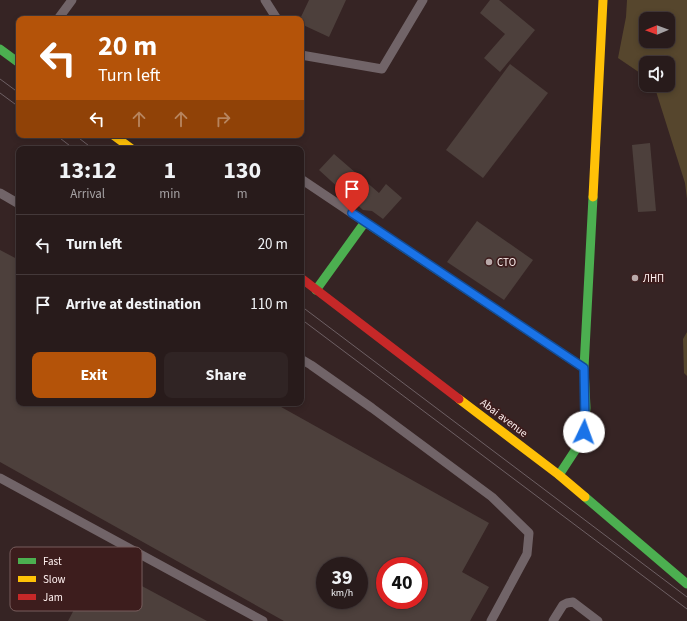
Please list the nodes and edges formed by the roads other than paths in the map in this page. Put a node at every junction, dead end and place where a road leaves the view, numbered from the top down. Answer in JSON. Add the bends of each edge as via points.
{"nodes":[{"id":1,"x":72,"y":0,"type":"edge"},
{"id":2,"x":265,"y":0,"type":"edge"},
{"id":3,"x":424,"y":0,"type":"edge"},
{"id":4,"x":603,"y":0,"type":"edge"},
{"id":5,"x":60,"y":16,"type":"edge"},
{"id":6,"x":275,"y":16,"type":"edge"},
{"id":7,"x":0,"y":49,"type":"edge"},
{"id":8,"x":304,"y":56,"type":"edge"},
{"id":9,"x":16,"y":61,"type":"edge"},
{"id":10,"x":117,"y":138,"type":"edge"},
{"id":11,"x":128,"y":146,"type":"edge"},
{"id":12,"x":304,"y":181,"type":"edge"},
{"id":13,"x":0,"y":193,"type":"edge"},
{"id":14,"x":16,"y":202,"type":"edge"},
{"id":15,"x":364,"y":222,"type":"junction"},
{"id":16,"x":304,"y":280,"type":"edge"},
{"id":17,"x":316,"y":290,"type":"junction"},
{"id":18,"x":304,"y":361,"type":"edge"},
{"id":19,"x":584,"y":368,"type":"junction"},
{"id":20,"x":559,"y":474,"type":"junction"},
{"id":21,"x":0,"y":478,"type":"edge"},
{"id":22,"x":127,"y":547,"type":"edge"},
{"id":23,"x":142,"y":555,"type":"edge"},
{"id":24,"x":687,"y":584,"type":"edge"},
{"id":25,"x":263,"y":621,"type":"edge"},
{"id":26,"x":491,"y":621,"type":"edge"},
{"id":27,"x":553,"y":621,"type":"edge"},
{"id":28,"x":598,"y":621,"type":"edge"}],
"edges":[{"from":1,"to":5,"type":"lane"},
{"from":2,"to":6,"type":"lane"},
{"from":3,"to":8,"type":"lane","via":[[382,69]]},
{"from":4,"to":19,"type":"street"},
{"from":7,"to":9,"type":"street"},
{"from":10,"to":11,"type":"street"},
{"from":12,"to":15,"type":"lane"},
{"from":13,"to":14,"type":"lane"},
{"from":15,"to":17,"type":"street"},
{"from":15,"to":19,"type":"street"},
{"from":16,"to":17,"type":"street","name":"Abai avenue"},
{"from":17,"to":20,"type":"street","name":"Abai avenue"},
{"from":18,"to":26,"type":"lane","via":[[492,497],[529,533],[527,554]]},
{"from":19,"to":20,"type":"street","via":[[584,432],[579,445]]},
{"from":20,"to":24,"type":"street","name":"Abai avenue"},
{"from":21,"to":22,"type":"lane"},
{"from":23,"to":25,"type":"lane"},
{"from":27,"to":28,"type":"lane","via":[[562,605],[573,602]]}]}
